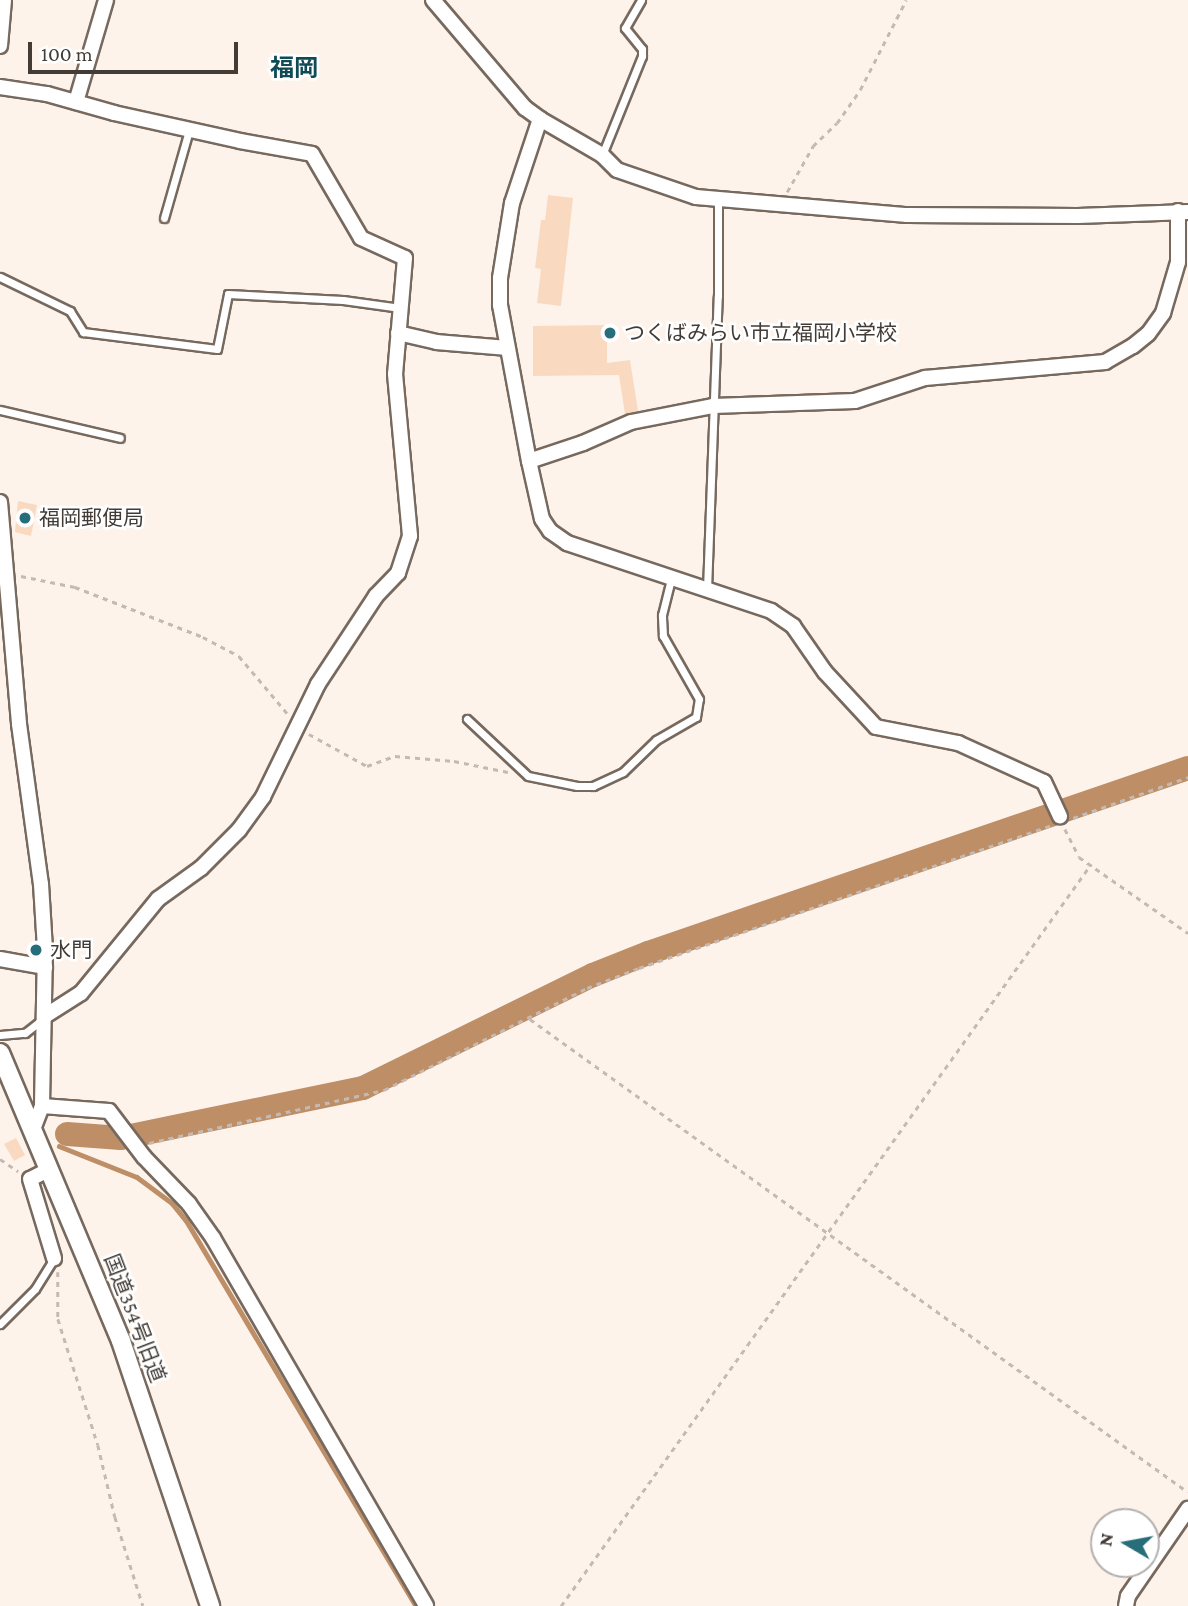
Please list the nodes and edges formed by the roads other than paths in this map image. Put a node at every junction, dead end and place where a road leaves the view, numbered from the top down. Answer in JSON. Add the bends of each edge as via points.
{"nodes":[{"id":1,"x":4,"y":0,"type":"edge"},
{"id":2,"x":106,"y":0,"type":"edge"},
{"id":3,"x":433,"y":0,"type":"edge"},
{"id":4,"x":641,"y":0,"type":"edge"},
{"id":5,"x":0,"y":46,"type":"edge"},
{"id":6,"x":0,"y":87,"type":"edge"},
{"id":7,"x":76,"y":102,"type":"junction"},
{"id":8,"x":540,"y":119,"type":"junction"},
{"id":9,"x":190,"y":130,"type":"junction"},
{"id":10,"x":602,"y":155,"type":"junction"},
{"id":11,"x":718,"y":201,"type":"junction"},
{"id":12,"x":1183,"y":211,"type":"edge"},
{"id":13,"x":164,"y":218,"type":"dead end"},
{"id":14,"x":0,"y":277,"type":"edge"},
{"id":15,"x":400,"y":308,"type":"junction"},
{"id":16,"x":398,"y":333,"type":"junction"},
{"id":17,"x":507,"y":348,"type":"junction"},
{"id":18,"x":713,"y":406,"type":"junction"},
{"id":19,"x":0,"y":410,"type":"edge"},
{"id":20,"x":120,"y":438,"type":"dead end"},
{"id":21,"x":529,"y":461,"type":"junction"},
{"id":22,"x":0,"y":502,"type":"edge"},
{"id":23,"x":2,"y":537,"type":"edge"},
{"id":24,"x":671,"y":579,"type":"junction"},
{"id":25,"x":707,"y":590,"type":"junction"},
{"id":26,"x":467,"y":719,"type":"dead end"},
{"id":27,"x":1059,"y":814,"type":"road end"},
{"id":28,"x":0,"y":959,"type":"edge"},
{"id":29,"x":45,"y":967,"type":"junction"},
{"id":30,"x":45,"y":1016,"type":"junction"},
{"id":31,"x":0,"y":1035,"type":"edge"},
{"id":32,"x":0,"y":1053,"type":"edge"},
{"id":33,"x":42,"y":1106,"type":"junction"},
{"id":34,"x":33,"y":1130,"type":"junction"},
{"id":35,"x":50,"y":1169,"type":"junction"},
{"id":36,"x":54,"y":1258,"type":"joint"},
{"id":37,"x":0,"y":1324,"type":"edge"},
{"id":38,"x":1188,"y":1509,"type":"edge"},
{"id":39,"x":209,"y":1606,"type":"edge"},
{"id":40,"x":426,"y":1606,"type":"edge"},
{"id":41,"x":1126,"y":1606,"type":"edge"}],
"edges":[{"from":1,"to":5,"type":"street"},
{"from":2,"to":7,"type":"street"},
{"from":3,"to":8,"type":"street"},
{"from":4,"to":10,"type":"lane","via":[[625,28],[642,55]]},
{"from":6,"to":7,"type":"street"},
{"from":7,"to":9,"type":"street"},
{"from":8,"to":10,"type":"street"},
{"from":8,"to":17,"type":"street","via":[[512,204],[500,278]]},
{"from":9,"to":13,"type":"lane"},
{"from":9,"to":15,"type":"street","via":[[312,154],[361,237],[405,258]]},
{"from":10,"to":11,"type":"street","via":[[617,170]]},
{"from":11,"to":12,"type":"street","via":[[907,215]]},
{"from":11,"to":18,"type":"lane"},
{"from":12,"to":18,"type":"street","via":[[1178,262],[1163,313],[1148,334],[1105,362],[925,378],[855,401]]},
{"from":14,"to":15,"type":"lane","via":[[70,311],[83,332],[217,349],[229,294]]},
{"from":15,"to":16,"type":"street"},
{"from":16,"to":17,"type":"street","via":[[437,342]]},
{"from":16,"to":30,"type":"street","via":[[395,374],[410,537],[398,573],[376,596],[318,684],[264,797],[239,830],[201,868],[158,899],[81,993]]},
{"from":17,"to":21,"type":"street"},
{"from":18,"to":21,"type":"street","via":[[631,422]]},
{"from":18,"to":25,"type":"lane"},
{"from":19,"to":20,"type":"lane"},
{"from":21,"to":24,"type":"street","via":[[542,519],[550,531],[567,543]]},
{"from":22,"to":23,"type":"street"},
{"from":23,"to":29,"type":"street","via":[[19,724],[41,884]]},
{"from":24,"to":25,"type":"street"},
{"from":24,"to":26,"type":"lane","via":[[662,615],[663,636],[699,699],[696,717],[656,740],[623,772],[604,782],[577,786],[528,776]]},
{"from":25,"to":27,"type":"street","via":[[771,611],[793,626],[825,672],[876,727],[958,743],[1044,782]]},
{"from":28,"to":29,"type":"street"},
{"from":29,"to":30,"type":"street"},
{"from":30,"to":31,"type":"lane","via":[[26,1033]]},
{"from":30,"to":33,"type":"street"},
{"from":32,"to":34,"type":"street","name":"国道354号旧道"},
{"from":33,"to":34,"type":"street"},
{"from":33,"to":40,"type":"street","via":[[109,1111],[118,1127],[189,1203]]},
{"from":34,"to":35,"type":"street","name":"国道354号旧道"},
{"from":35,"to":36,"type":"street","via":[[30,1179]]},
{"from":35,"to":39,"type":"street","name":"国道354号旧道","via":[[121,1340]]},
{"from":36,"to":37,"type":"lane","via":[[35,1289]]},
{"from":38,"to":41,"type":"street","via":[[1128,1596]]}]}
